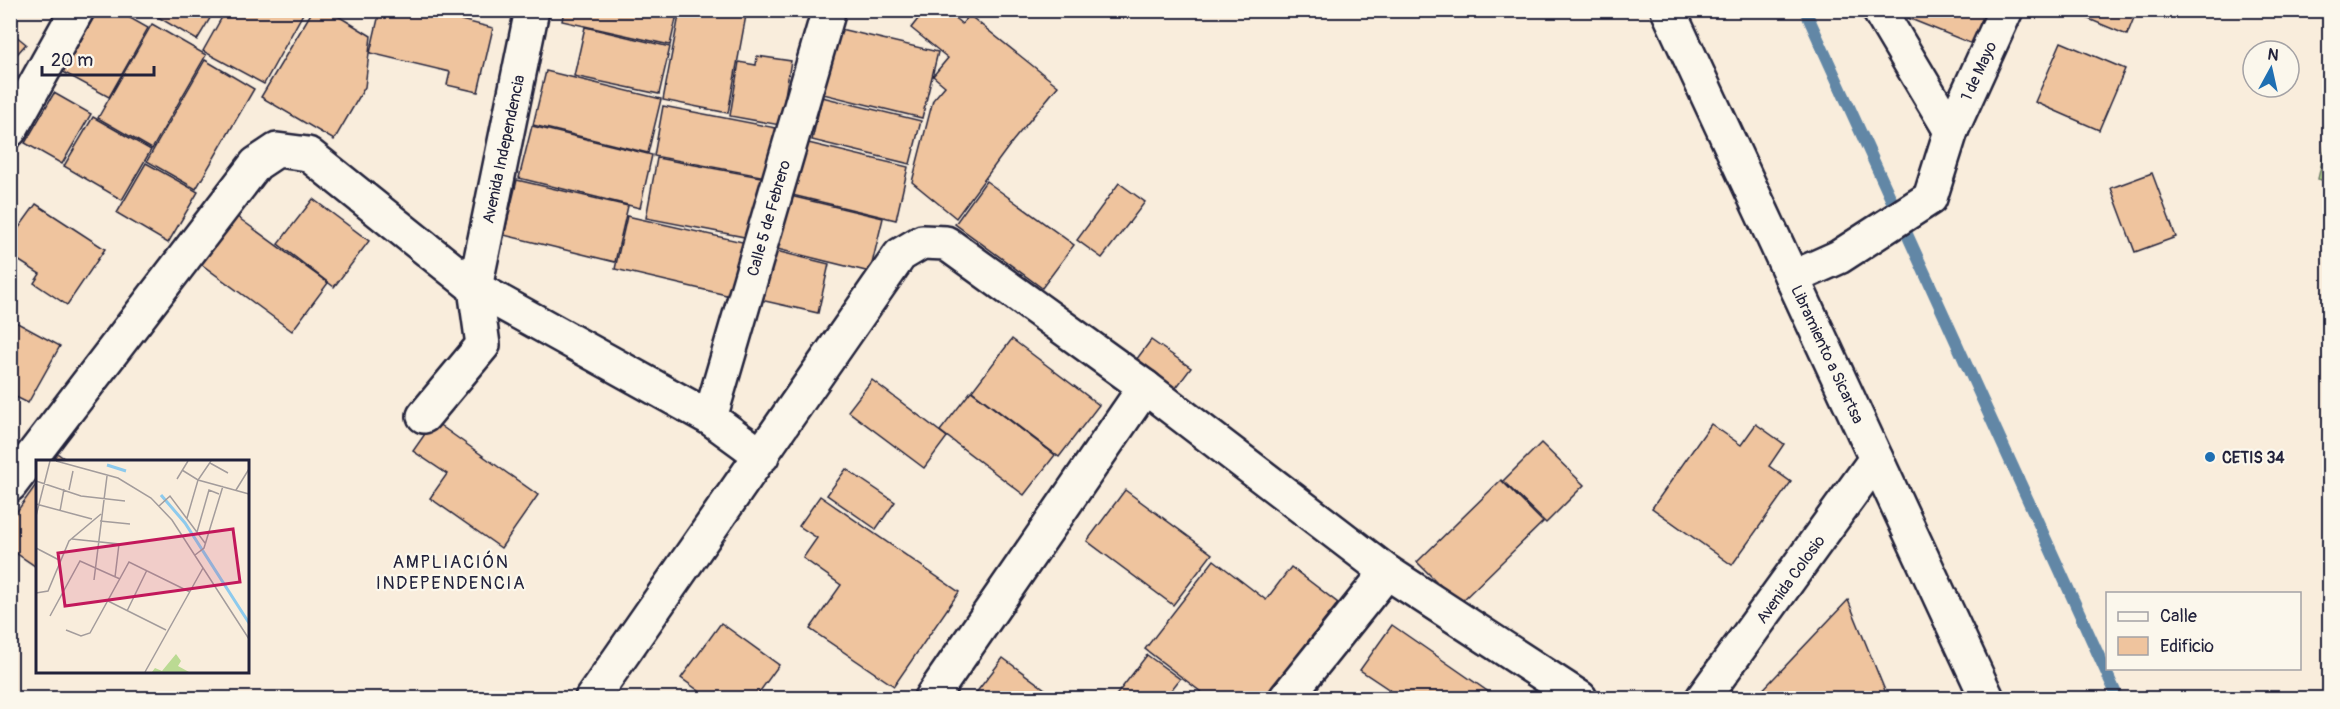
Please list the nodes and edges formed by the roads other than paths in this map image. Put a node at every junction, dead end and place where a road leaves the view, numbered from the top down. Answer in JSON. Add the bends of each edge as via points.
{"nodes":[{"id":1,"x":77,"y":10,"type":"edge"},
{"id":2,"x":532,"y":10,"type":"edge"},
{"id":3,"x":1668,"y":10,"type":"edge"},
{"id":4,"x":1879,"y":10,"type":"edge"},
{"id":5,"x":2006,"y":10,"type":"edge"},
{"id":6,"x":825,"y":14,"type":"edge"},
{"id":7,"x":15,"y":109,"type":"edge"},
{"id":8,"x":1951,"y":131,"type":"junction"},
{"id":9,"x":1792,"y":278,"type":"junction"},
{"id":10,"x":475,"y":288,"type":"junction"},
{"id":11,"x":1145,"y":387,"type":"junction"},
{"id":12,"x":424,"y":416,"type":"dead end"},
{"id":13,"x":710,"y":418,"type":"junction"},
{"id":14,"x":762,"y":456,"type":"junction"},
{"id":15,"x":1876,"y":459,"type":"junction"},
{"id":16,"x":10,"y":485,"type":"edge"},
{"id":17,"x":1387,"y":572,"type":"junction"},
{"id":18,"x":592,"y":699,"type":"edge"},
{"id":19,"x":931,"y":699,"type":"edge"},
{"id":20,"x":1286,"y":699,"type":"edge"},
{"id":21,"x":1580,"y":699,"type":"edge"},
{"id":22,"x":1703,"y":699,"type":"edge"},
{"id":23,"x":1987,"y":699,"type":"edge"}],
"edges":[{"from":1,"to":7,"type":"street"},
{"from":2,"to":10,"type":"street","name":"Avenida Independencia"},
{"from":3,"to":9,"type":"street","name":"Libramiento a Sicartsa"},
{"from":4,"to":8,"type":"street"},
{"from":5,"to":8,"type":"street","name":"1 de Mayo"},
{"from":6,"to":13,"type":"street","name":"Calle 5 de Febrero"},
{"from":8,"to":9,"type":"street","name":"1 de Mayo","via":[[1930,198],[1839,257]]},
{"from":9,"to":15,"type":"street","name":"Libramiento a Sicartsa"},
{"from":10,"to":12,"type":"street","name":"Avenida Independencia","via":[[483,345]]},
{"from":10,"to":13,"type":"street"},
{"from":10,"to":16,"type":"street","via":[[308,154],[278,150],[256,164]]},
{"from":11,"to":14,"type":"street","via":[[946,243],[922,243],[900,255]]},
{"from":11,"to":17,"type":"street"},
{"from":11,"to":19,"type":"street"},
{"from":13,"to":14,"type":"street"},
{"from":14,"to":18,"type":"street"},
{"from":15,"to":22,"type":"street","name":"Avenida Colosio"},
{"from":15,"to":23,"type":"street","name":"Libramiento a Sicartsa"},
{"from":17,"to":20,"type":"street"},
{"from":17,"to":21,"type":"street"}]}
